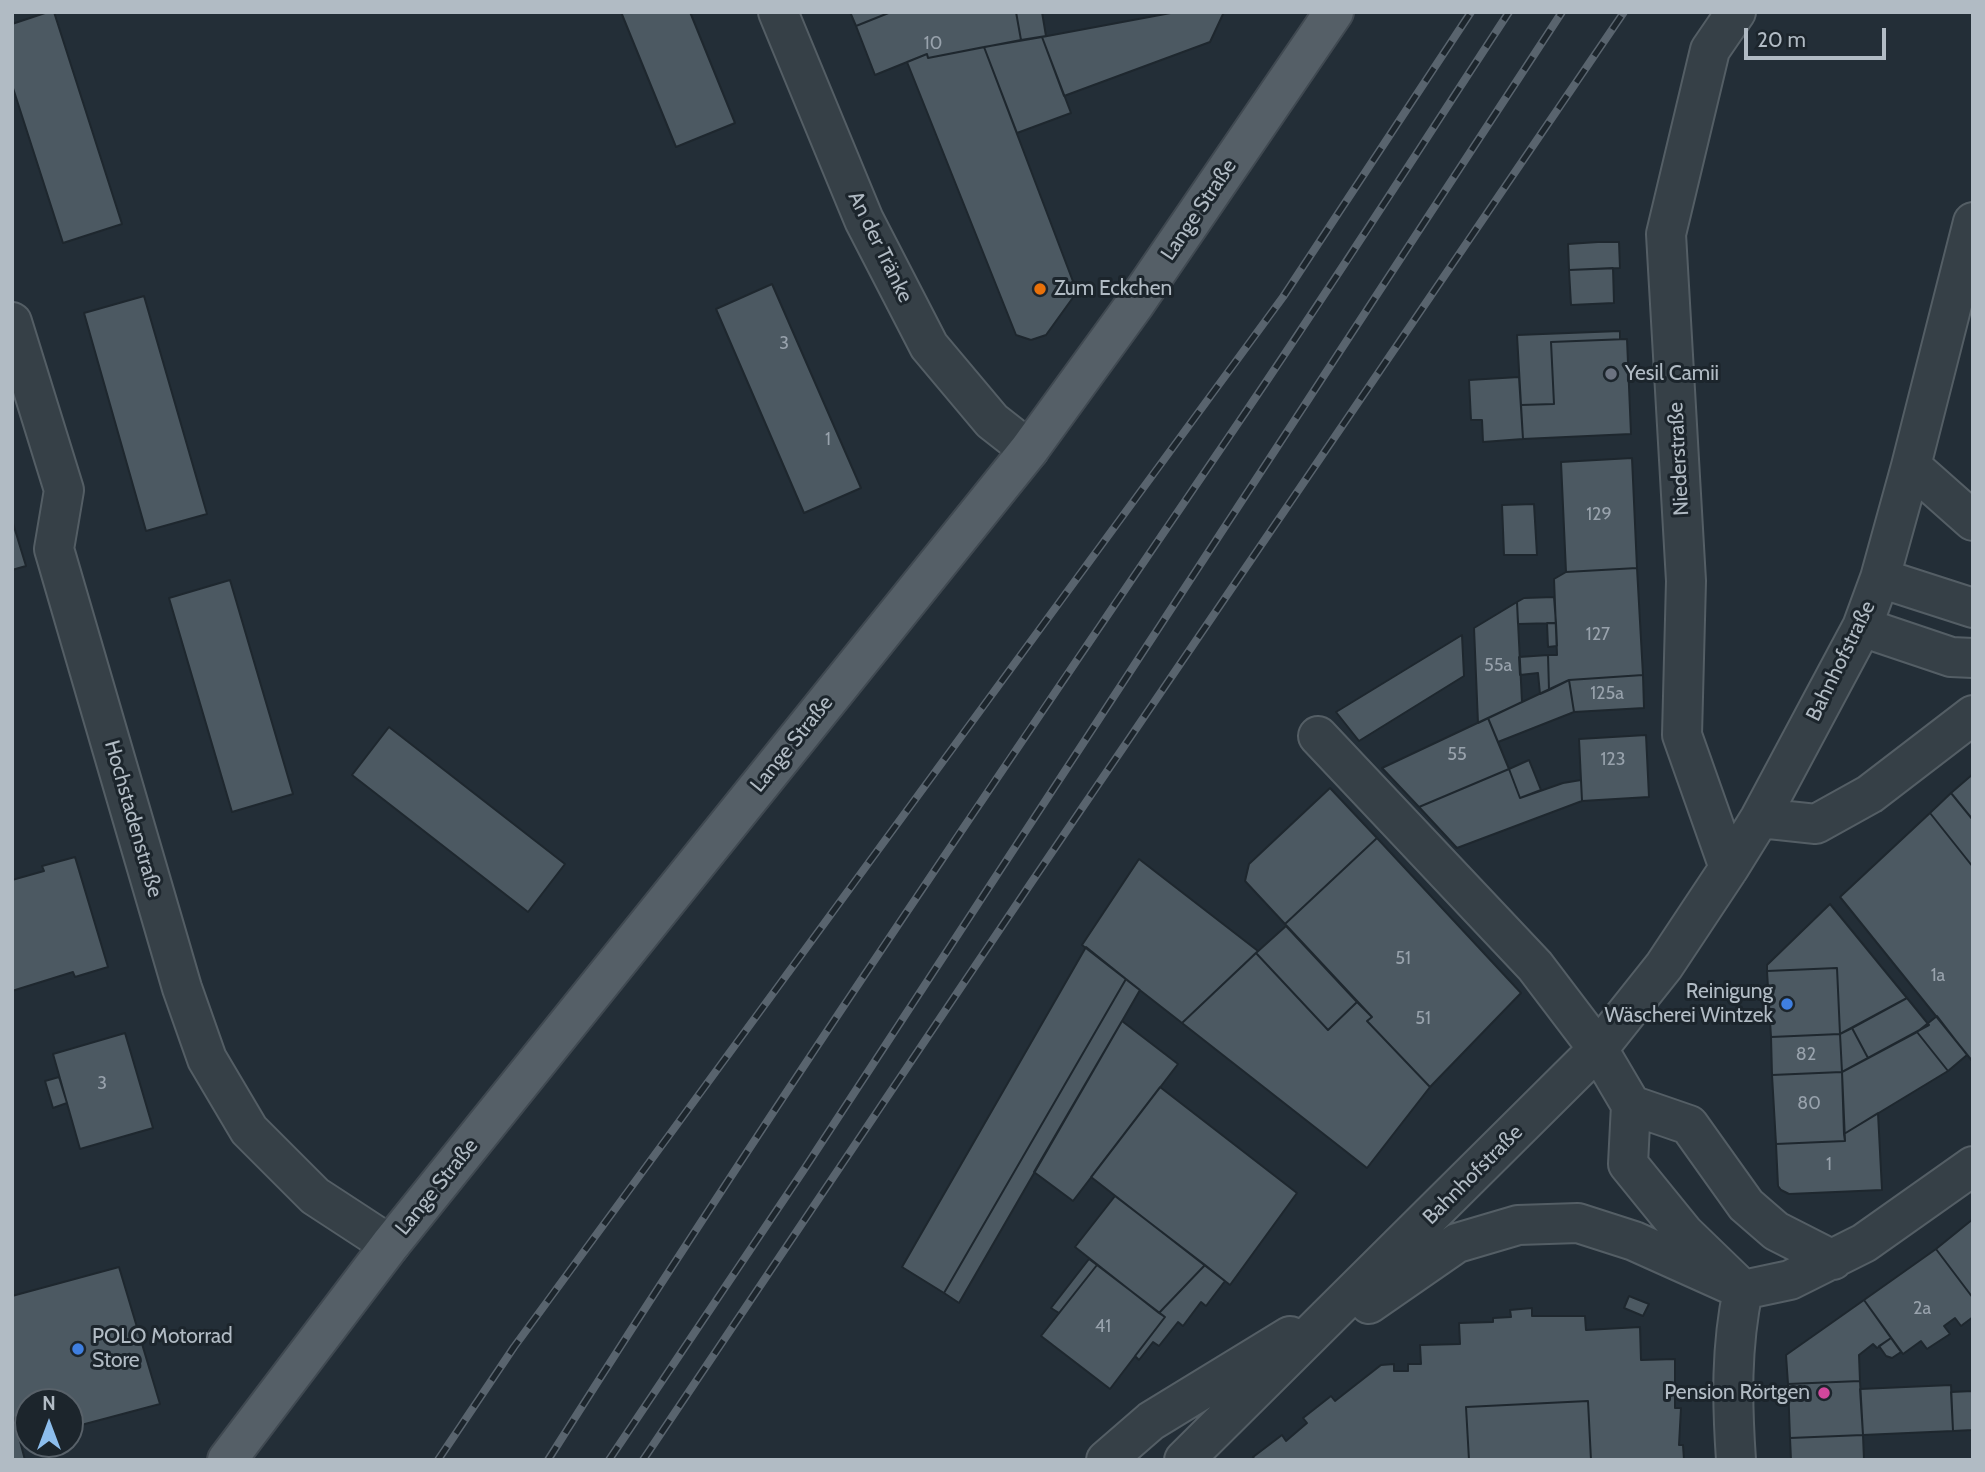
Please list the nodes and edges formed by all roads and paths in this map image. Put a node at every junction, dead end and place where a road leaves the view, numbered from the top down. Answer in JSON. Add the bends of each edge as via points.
{"nodes":[{"id":1,"x":778,"y":12,"type":"edge"},
{"id":2,"x":1334,"y":12,"type":"edge"},
{"id":3,"x":1736,"y":12,"type":"edge"},
{"id":4,"x":1973,"y":222,"type":"edge"},
{"id":5,"x":12,"y":322,"type":"edge"},
{"id":6,"x":1029,"y":450,"type":"junction"},
{"id":7,"x":1911,"y":466,"type":"junction"},
{"id":8,"x":1973,"y":521,"type":"edge"},
{"id":9,"x":1880,"y":578,"type":"junction"},
{"id":10,"x":1973,"y":608,"type":"edge"},
{"id":11,"x":1862,"y":628,"type":"junction"},
{"id":12,"x":1973,"y":658,"type":"edge"},
{"id":13,"x":1973,"y":715,"type":"edge"},
{"id":14,"x":1318,"y":736,"type":"dead end"},
{"id":15,"x":1760,"y":818,"type":"junction"},
{"id":16,"x":1728,"y":868,"type":"junction"},
{"id":17,"x":1598,"y":1049,"type":"junction"},
{"id":18,"x":1631,"y":1105,"type":"junction"},
{"id":19,"x":1973,"y":1166,"type":"edge"},
{"id":20,"x":390,"y":1245,"type":"junction"},
{"id":21,"x":1833,"y":1260,"type":"junction"},
{"id":22,"x":1743,"y":1290,"type":"junction"},
{"id":23,"x":1349,"y":1300,"type":"junction"},
{"id":24,"x":1283,"y":1364,"type":"junction"},
{"id":25,"x":228,"y":1460,"type":"edge"},
{"id":26,"x":1106,"y":1460,"type":"edge"},
{"id":27,"x":1184,"y":1460,"type":"edge"},
{"id":28,"x":1735,"y":1460,"type":"edge"}],
"edges":[{"from":1,"to":6,"type":"street","name":"An der Tränke","via":[[864,220],[929,346],[992,421]]},
{"from":2,"to":6,"type":"main road","name":"Lange Straße","via":[[1135,304]]},
{"from":3,"to":16,"type":"street","name":"Niederstraße","via":[[1710,50],[1667,234],[1686,581],[1682,734]]},
{"from":4,"to":7,"type":"street","name":"Bahnhofstraße"},
{"from":5,"to":20,"type":"street","name":"Hochstadenstraße","via":[[64,491],[54,549],[206,1059],[249,1130],[274,1156],[315,1196]]},
{"from":6,"to":20,"type":"main road","name":"Lange Straße"},
{"from":7,"to":8,"type":"street"},
{"from":7,"to":9,"type":"street","name":"Bahnhofstraße"},
{"from":9,"to":10,"type":"street"},
{"from":9,"to":11,"type":"street","name":"Bahnhofstraße"},
{"from":11,"to":12,"type":"street","via":[[1951,657]]},
{"from":11,"to":15,"type":"street","name":"Bahnhofstraße"},
{"from":13,"to":15,"type":"street","via":[[1870,794],[1816,824]]},
{"from":14,"to":17,"type":"street","via":[[1535,966]]},
{"from":15,"to":16,"type":"street","name":"Bahnhofstraße"},
{"from":16,"to":17,"type":"street","name":"Bahnhofstraße","via":[[1664,966]]},
{"from":17,"to":18,"type":"street"},
{"from":17,"to":23,"type":"street","name":"Bahnhofstraße"},
{"from":18,"to":21,"type":"street","via":[[1689,1125],[1746,1205],[1776,1231]]},
{"from":18,"to":22,"type":"street","via":[[1629,1164],[1684,1233]]},
{"from":19,"to":21,"type":"street"},
{"from":20,"to":25,"type":"main road","name":"Lange Straße"},
{"from":21,"to":22,"type":"street","via":[[1790,1280]]},
{"from":22,"to":24,"type":"street","via":[[1634,1241],[1578,1223],[1518,1225],[1457,1243]]},
{"from":22,"to":28,"type":"street","via":[[1735,1327]]},
{"from":23,"to":24,"type":"street","name":"Bahnhofstraße"},
{"from":23,"to":26,"type":"street","name":"Bahnhofstraße","via":[[1151,1421]]},
{"from":24,"to":27,"type":"street","name":"Bahnhofstraße"}]}
